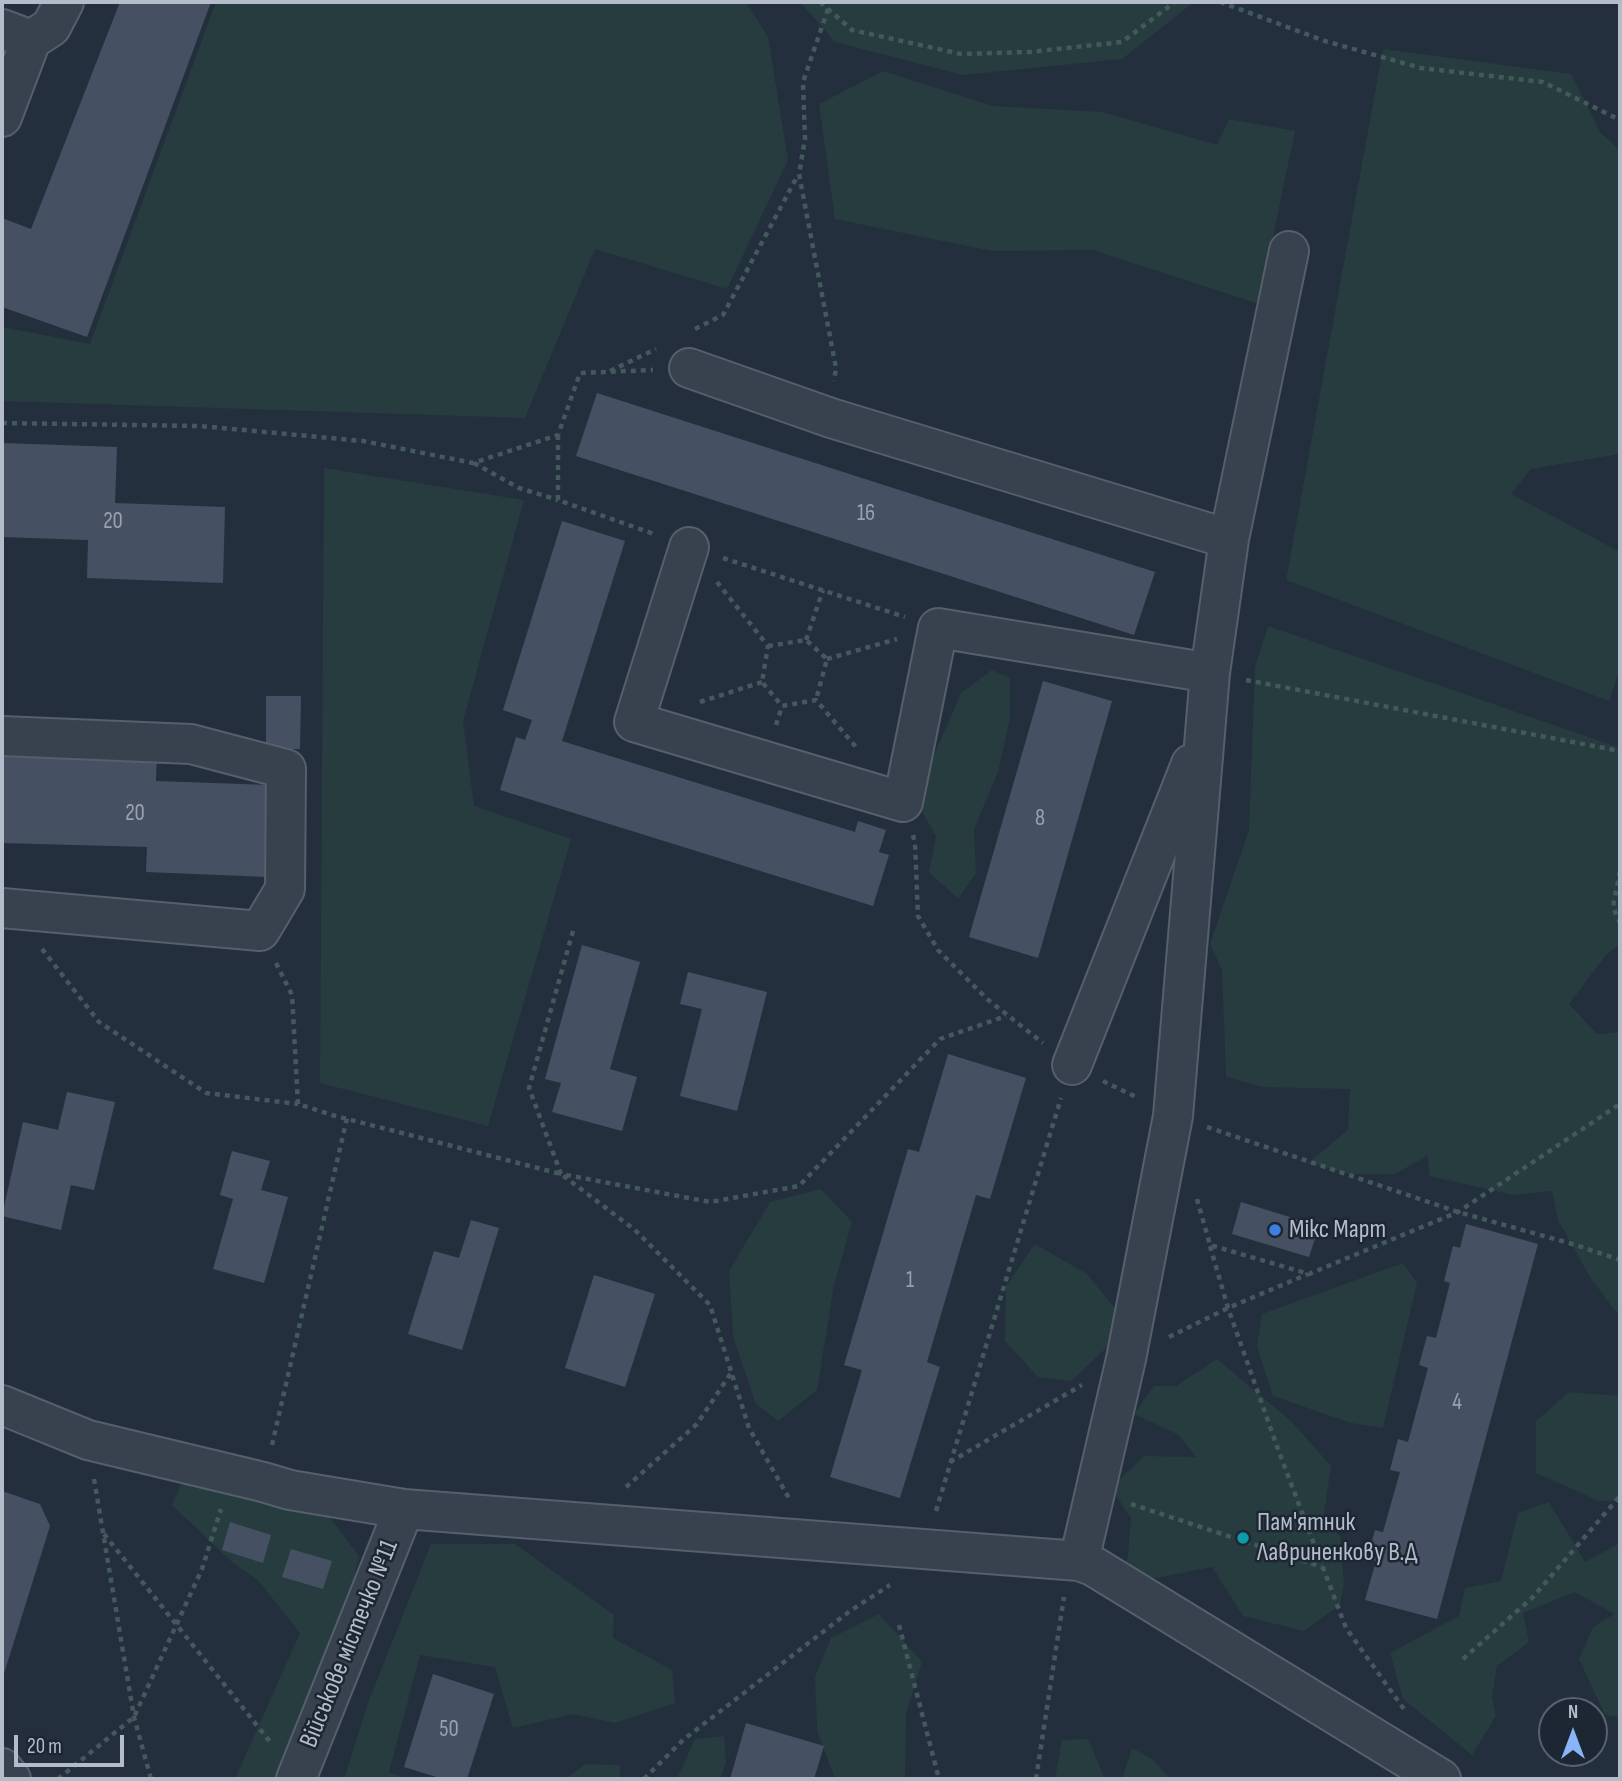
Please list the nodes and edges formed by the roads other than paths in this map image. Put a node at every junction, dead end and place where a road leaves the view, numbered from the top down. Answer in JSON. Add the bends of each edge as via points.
{"nodes":[{"id":1,"x":64,"y":2,"type":"edge"},
{"id":2,"x":16,"y":35,"type":"edge"},
{"id":3,"x":2,"y":117,"type":"edge"},
{"id":4,"x":1289,"y":251,"type":"dead end"},
{"id":5,"x":681,"y":348,"type":"road end"},
{"id":6,"x":1229,"y":539,"type":"junction"},
{"id":7,"x":689,"y":547,"type":"road end"},
{"id":8,"x":1210,"y":673,"type":"junction"},
{"id":9,"x":1206,"y":727,"type":"junction"},
{"id":10,"x":2,"y":736,"type":"edge"},
{"id":11,"x":6,"y":908,"type":"edge"},
{"id":12,"x":1072,"y":1065,"type":"road end"},
{"id":13,"x":2,"y":1405,"type":"edge"},
{"id":14,"x":404,"y":1509,"type":"junction"},
{"id":15,"x":1072,"y":1576,"type":"junction"},
{"id":16,"x":2,"y":1768,"type":"edge"},
{"id":17,"x":297,"y":1777,"type":"edge"},
{"id":18,"x":11,"y":1779,"type":"edge"},
{"id":19,"x":1441,"y":1779,"type":"edge"}],
"edges":[{"from":1,"to":2,"type":"street","via":[[51,27]]},
{"from":2,"to":3,"type":"street"},
{"from":4,"to":6,"type":"street"},
{"from":5,"to":6,"type":"street","via":[[831,418]]},
{"from":6,"to":8,"type":"street"},
{"from":7,"to":8,"type":"street","via":[[635,722],[903,802],[938,628]]},
{"from":8,"to":9,"type":"street"},
{"from":9,"to":12,"type":"street"},
{"from":9,"to":15,"type":"street","via":[[1173,1116],[1126,1359]]},
{"from":10,"to":11,"type":"street","via":[[191,744],[286,769],[285,889],[260,931]]},
{"from":13,"to":14,"type":"street","via":[[88,1440],[290,1490]]},
{"from":14,"to":15,"type":"street","via":[[926,1549]]},
{"from":14,"to":17,"type":"street","name":"Військове містечко №11"},
{"from":15,"to":19,"type":"street","via":[[1093,1566]]},
{"from":16,"to":18,"type":"street"}]}
